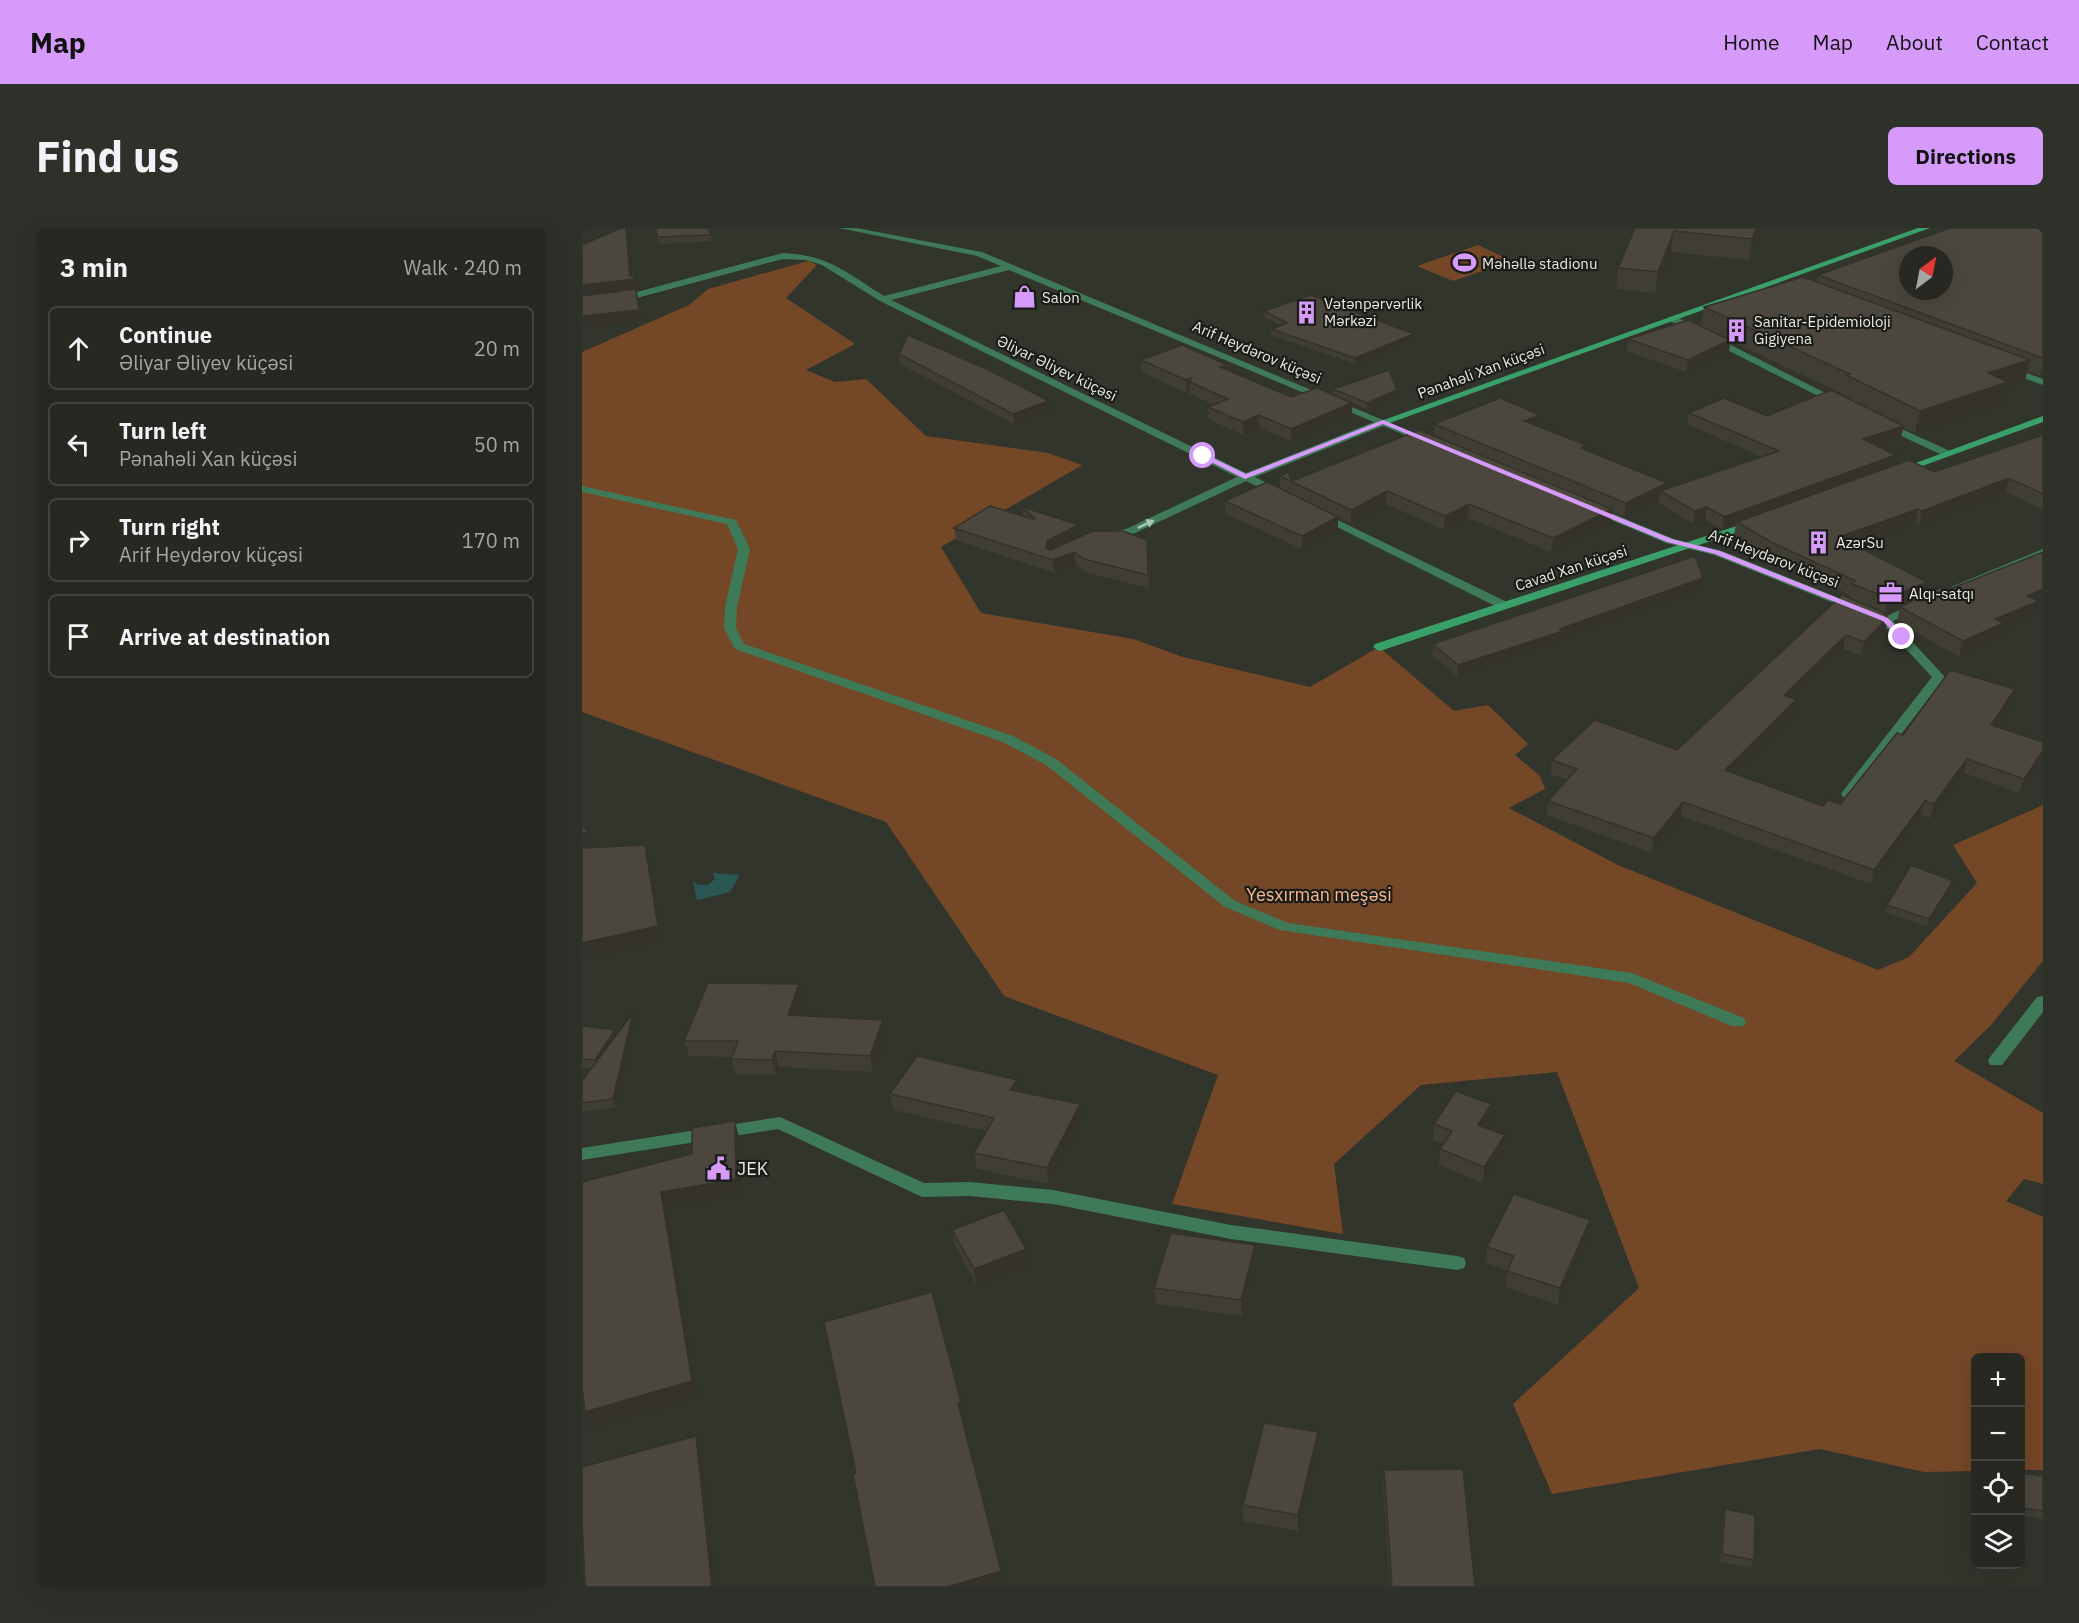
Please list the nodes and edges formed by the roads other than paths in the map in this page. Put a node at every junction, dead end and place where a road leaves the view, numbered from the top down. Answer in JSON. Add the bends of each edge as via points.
{"nodes":[{"id":1,"x":843,"y":228,"type":"edge"},
{"id":2,"x":1926,"y":228,"type":"edge"},
{"id":3,"x":1009,"y":267,"type":"junction"},
{"id":4,"x":1778,"y":283,"type":"junction"},
{"id":5,"x":1791,"y":288,"type":"edge"},
{"id":6,"x":883,"y":299,"type":"junction"},
{"id":7,"x":582,"y":302,"type":"edge"},
{"id":8,"x":1673,"y":319,"type":"junction"},
{"id":9,"x":1997,"y":365,"type":"edge"},
{"id":10,"x":2043,"y":382,"type":"edge"},
{"id":11,"x":1853,"y":409,"type":"edge"},
{"id":12,"x":1874,"y":419,"type":"edge"},
{"id":13,"x":2043,"y":419,"type":"edge"},
{"id":14,"x":1383,"y":422,"type":"junction"},
{"id":15,"x":1438,"y":445,"type":"edge"},
{"id":16,"x":1946,"y":453,"type":"junction"},
{"id":17,"x":1891,"y":473,"type":"edge"},
{"id":18,"x":1245,"y":477,"type":"junction"},
{"id":19,"x":582,"y":489,"type":"edge"},
{"id":20,"x":1287,"y":497,"type":"edge"},
{"id":21,"x":1581,"y":504,"type":"edge"},
{"id":22,"x":1307,"y":508,"type":"edge"},
{"id":23,"x":1771,"y":517,"type":"edge"},
{"id":24,"x":1090,"y":539,"type":"edge"},
{"id":25,"x":1695,"y":545,"type":"junction"},
{"id":26,"x":2043,"y":552,"type":"edge"},
{"id":27,"x":1947,"y":592,"type":"edge"},
{"id":28,"x":1927,"y":601,"type":"edge"},
{"id":29,"x":1503,"y":605,"type":"junction"},
{"id":30,"x":1876,"y":616,"type":"junction"},
{"id":31,"x":1379,"y":647,"type":"dead end"},
{"id":32,"x":1840,"y":804,"type":"edge"},
{"id":33,"x":2043,"y":1001,"type":"edge"},
{"id":34,"x":1738,"y":1022,"type":"dead end"},
{"id":35,"x":1996,"y":1061,"type":"dead end"},
{"id":36,"x":582,"y":1154,"type":"edge"},
{"id":37,"x":1457,"y":1263,"type":"dead end"}],
"edges":[{"from":1,"to":3,"type":"street","name":"Arif Heydərov küçəsi","via":[[979,254]]},
{"from":2,"to":4,"type":"main road","name":"Pənahəli Xan küçəsi"},
{"from":3,"to":6,"type":"street"},
{"from":3,"to":14,"type":"street","name":"Arif Heydərov küçəsi"},
{"from":4,"to":5,"type":"street"},
{"from":4,"to":8,"type":"main road","name":"Pənahəli Xan küçəsi"},
{"from":6,"to":7,"type":"street","name":"Əliyar Əliyev küçəsi","via":[[825,263],[807,256],[783,256],[633,296]]},
{"from":6,"to":18,"type":"street","name":"Əliyar Əliyev küçəsi"},
{"from":8,"to":11,"type":"street"},
{"from":8,"to":14,"type":"main road","name":"Pənahəli Xan küçəsi"},
{"from":9,"to":10,"type":"street"},
{"from":12,"to":16,"type":"street"},
{"from":13,"to":16,"type":"main road"},
{"from":14,"to":15,"type":"street","name":"Arif Heydərov küçəsi"},
{"from":14,"to":18,"type":"street","name":"Pənahəli Xan küçəsi"},
{"from":16,"to":17,"type":"main road"},
{"from":18,"to":20,"type":"street","name":"Əliyar Əliyev küçəsi"},
{"from":24,"to":18,"type":"street","name":"Pənahəli Xan küçəsi","one_way":true,"via":[[1129,532]]},
{"from":19,"to":34,"type":"street","via":[[732,522],[744,549],[731,607],[730,628],[739,646],[1008,739],[1051,762],[1230,904],[1285,927],[1632,978]]},
{"from":21,"to":25,"type":"street","name":"Arif Heydərov küçəsi","via":[[1670,541]]},
{"from":22,"to":29,"type":"street"},
{"from":23,"to":25,"type":"main road","name":"Cavad Xan küçəsi"},
{"from":25,"to":29,"type":"main road","name":"Cavad Xan küçəsi"},
{"from":25,"to":30,"type":"street","name":"Arif Heydərov küçəsi"},
{"from":26,"to":27,"type":"street"},
{"from":28,"to":30,"type":"street"},
{"from":29,"to":31,"type":"main road","name":"Cavad Xan küçəsi"},
{"from":30,"to":32,"type":"street","name":"Arif Heydərov küçəsi","via":[[1939,676]]},
{"from":33,"to":35,"type":"street"},
{"from":36,"to":37,"type":"street","via":[[780,1123],[921,1190],[970,1189],[1053,1197],[1232,1232]]}]}
